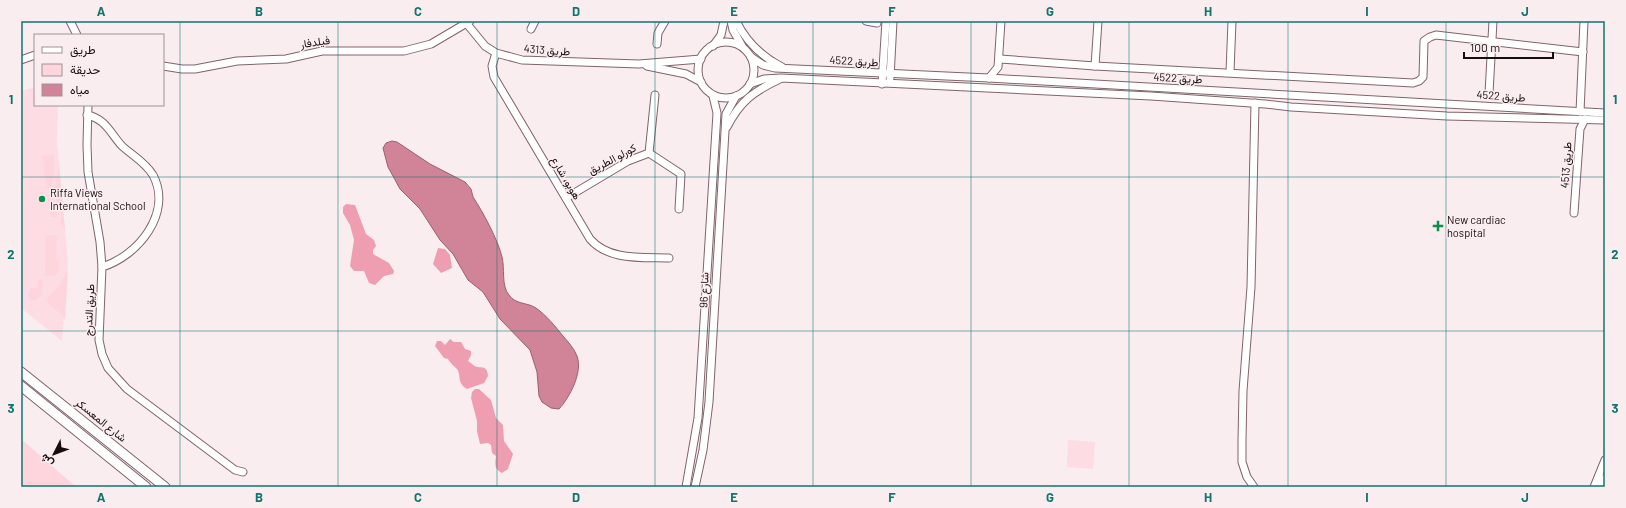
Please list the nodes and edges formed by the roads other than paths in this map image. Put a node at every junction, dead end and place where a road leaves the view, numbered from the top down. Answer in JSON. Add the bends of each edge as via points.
{"nodes":[{"id":1,"x":70,"y":21,"type":"edge"},
{"id":2,"x":535,"y":21,"type":"edge"},
{"id":3,"x":665,"y":21,"type":"edge"},
{"id":4,"x":724,"y":21,"type":"edge"},
{"id":5,"x":731,"y":21,"type":"edge"},
{"id":6,"x":736,"y":21,"type":"edge"},
{"id":7,"x":866,"y":21,"type":"edge"},
{"id":8,"x":886,"y":21,"type":"edge"},
{"id":9,"x":893,"y":21,"type":"edge"},
{"id":10,"x":1001,"y":21,"type":"edge"},
{"id":11,"x":1098,"y":21,"type":"edge"},
{"id":12,"x":1232,"y":21,"type":"edge"},
{"id":13,"x":1493,"y":21,"type":"edge"},
{"id":14,"x":1584,"y":21,"type":"edge"},
{"id":15,"x":468,"y":22,"type":"edge"},
{"id":16,"x":877,"y":23,"type":"dead end"},
{"id":17,"x":531,"y":29,"type":"dead end"},
{"id":18,"x":885,"y":29,"type":"junction"},
{"id":19,"x":894,"y":30,"type":"junction"},
{"id":20,"x":76,"y":34,"type":"edge"},
{"id":21,"x":1492,"y":42,"type":"junction"},
{"id":22,"x":657,"y":44,"type":"dead end"},
{"id":23,"x":713,"y":46,"type":"junction"},
{"id":24,"x":742,"y":46,"type":"junction"},
{"id":25,"x":1583,"y":52,"type":"junction"},
{"id":26,"x":496,"y":53,"type":"junction"},
{"id":27,"x":34,"y":55,"type":"edge"},
{"id":28,"x":752,"y":57,"type":"junction"},
{"id":29,"x":701,"y":59,"type":"junction"},
{"id":30,"x":1000,"y":59,"type":"junction"},
{"id":31,"x":21,"y":60,"type":"edge"},
{"id":32,"x":639,"y":64,"type":"junction"},
{"id":33,"x":164,"y":66,"type":"edge"},
{"id":34,"x":1095,"y":66,"type":"junction"},
{"id":35,"x":998,"y":67,"type":"junction"},
{"id":36,"x":786,"y":68,"type":"junction"},
{"id":37,"x":1230,"y":72,"type":"junction"},
{"id":38,"x":881,"y":73,"type":"junction"},
{"id":39,"x":890,"y":74,"type":"junction"},
{"id":40,"x":782,"y":78,"type":"junction"},
{"id":41,"x":989,"y":78,"type":"junction"},
{"id":42,"x":1006,"y":79,"type":"junction"},
{"id":43,"x":701,"y":82,"type":"junction"},
{"id":44,"x":750,"y":84,"type":"junction"},
{"id":45,"x":882,"y":84,"type":"junction"},
{"id":46,"x":890,"y":84,"type":"junction"},
{"id":47,"x":1489,"y":93,"type":"dead end"},
{"id":48,"x":655,"y":95,"type":"dead end"},
{"id":49,"x":713,"y":96,"type":"junction"},
{"id":50,"x":736,"y":96,"type":"junction"},
{"id":51,"x":1255,"y":103,"type":"junction"},
{"id":52,"x":88,"y":106,"type":"edge"},
{"id":53,"x":1580,"y":112,"type":"junction"},
{"id":54,"x":1605,"y":114,"type":"edge"},
{"id":55,"x":87,"y":115,"type":"junction"},
{"id":56,"x":1573,"y":119,"type":"junction"},
{"id":57,"x":1586,"y":119,"type":"junction"},
{"id":58,"x":1605,"y":120,"type":"edge"},
{"id":59,"x":1580,"y":129,"type":"junction"},
{"id":60,"x":725,"y":130,"type":"junction"},
{"id":61,"x":649,"y":153,"type":"junction"},
{"id":62,"x":566,"y":198,"type":"junction"},
{"id":63,"x":679,"y":209,"type":"dead end"},
{"id":64,"x":1574,"y":213,"type":"dead end"},
{"id":65,"x":668,"y":258,"type":"dead end"},
{"id":66,"x":102,"y":267,"type":"junction"},
{"id":67,"x":21,"y":372,"type":"edge"},
{"id":68,"x":21,"y":386,"type":"edge"},
{"id":69,"x":1605,"y":460,"type":"edge"},
{"id":70,"x":244,"y":472,"type":"dead end"},
{"id":71,"x":1605,"y":478,"type":"edge"},
{"id":72,"x":146,"y":487,"type":"edge"},
{"id":73,"x":165,"y":487,"type":"edge"},
{"id":74,"x":686,"y":487,"type":"edge"},
{"id":75,"x":695,"y":487,"type":"edge"},
{"id":76,"x":1254,"y":487,"type":"edge"},
{"id":77,"x":1594,"y":487,"type":"edge"},
{"id":78,"x":1601,"y":487,"type":"edge"}],
"edges":[{"from":1,"to":20,"type":"street"},
{"from":2,"to":17,"type":"street"},
{"from":3,"to":22,"type":"street","via":[[658,33]]},
{"from":4,"to":23,"type":"street","via":[[721,35]]},
{"from":5,"to":24,"type":"street"},
{"from":6,"to":36,"type":"street","via":[[746,38],[763,55]]},
{"from":7,"to":16,"type":"street"},
{"from":8,"to":18,"type":"street"},
{"from":9,"to":19,"type":"street"},
{"from":10,"to":30,"type":"street"},
{"from":11,"to":34,"type":"street"},
{"from":12,"to":37,"type":"street"},
{"from":13,"to":21,"type":"street"},
{"from":14,"to":25,"type":"street"},
{"from":15,"to":26,"type":"street","name":"طريق 4313","via":[[481,42]]},
{"from":15,"to":33,"type":"street","name":"فيلدفار","via":[[431,44],[404,51],[322,51],[286,59],[237,62],[195,69]]},
{"from":18,"to":19,"type":"street"},
{"from":18,"to":38,"type":"street"},
{"from":19,"to":39,"type":"street"},
{"from":21,"to":25,"type":"street"},
{"from":21,"to":37,"type":"street","via":[[1436,35],[1430,37],[1424,41],[1423,77],[1413,83]]},
{"from":21,"to":47,"type":"street"},
{"from":23,"to":24,"type":"street","via":[[730,42]]},
{"from":23,"to":29,"type":"street"},
{"from":24,"to":28,"type":"street"},
{"from":25,"to":53,"type":"street"},
{"from":26,"to":32,"type":"street","name":"طريق 4313","via":[[533,62]]},
{"from":26,"to":62,"type":"street","name":"هوبو، شارع","via":[[492,66],[494,78]]},
{"from":27,"to":31,"type":"street"},
{"from":28,"to":36,"type":"street","name":"طريق 4522","via":[[763,65]]},
{"from":28,"to":44,"type":"street","via":[[754,66]]},
{"from":29,"to":32,"type":"street","name":"طريق 4313"},
{"from":29,"to":43,"type":"street","via":[[698,68]]},
{"from":30,"to":34,"type":"street"},
{"from":30,"to":35,"type":"street"},
{"from":32,"to":43,"type":"street","name":"طريق 4313","via":[[686,74]]},
{"from":34,"to":37,"type":"street"},
{"from":35,"to":41,"type":"street"},
{"from":35,"to":42,"type":"street"},
{"from":36,"to":38,"type":"street","name":"طريق 4522"},
{"from":38,"to":39,"type":"street","name":"طريق 4522"},
{"from":38,"to":45,"type":"street"},
{"from":39,"to":41,"type":"street","name":"طريق 4522"},
{"from":39,"to":46,"type":"street"},
{"from":40,"to":44,"type":"street","name":"طريق 4522","via":[[764,79]]},
{"from":40,"to":45,"type":"street","name":"طريق 4522"},
{"from":40,"to":60,"type":"street","via":[[746,99],[738,107]]},
{"from":41,"to":42,"type":"street","name":"طريق 4522"},
{"from":42,"to":53,"type":"street","name":"طريق 4522"},
{"from":43,"to":49,"type":"street","via":[[705,90]]},
{"from":44,"to":50,"type":"street"},
{"from":45,"to":46,"type":"street","name":"طريق 4522"},
{"from":46,"to":51,"type":"street","name":"طريق 4522"},
{"from":48,"to":61,"type":"street","name":"كورلو الطريق"},
{"from":49,"to":50,"type":"street"},
{"from":49,"to":74,"type":"street","name":"شارع 96","via":[[716,127],[698,418]]},
{"from":50,"to":60,"type":"street","name":"شارع 96","via":[[726,114]]},
{"from":51,"to":56,"type":"street","name":"طريق 4522","via":[[1291,108],[1447,116]]},
{"from":51,"to":76,"type":"street","via":[[1251,287],[1242,440],[1242,462]]},
{"from":52,"to":55,"type":"street","name":"طريق التدرج"},
{"from":53,"to":54,"type":"street","name":"طريق 4522"},
{"from":55,"to":66,"type":"street","name":"طريق التدرج","via":[[88,172]]},
{"from":55,"to":66,"type":"street","via":[[104,122],[121,145],[145,164],[155,180],[159,198],[157,215],[150,230],[129,253]]},
{"from":56,"to":57,"type":"street","name":"طريق 4522"},
{"from":56,"to":59,"type":"street"},
{"from":57,"to":58,"type":"street","name":"طريق 4522"},
{"from":57,"to":59,"type":"street","name":"طريق 4513"},
{"from":59,"to":64,"type":"street","name":"طريق 4513"},
{"from":60,"to":75,"type":"street","name":"شارع 96","via":[[709,402]]},
{"from":61,"to":62,"type":"street","name":"كورلو الطريق","via":[[628,161]]},
{"from":61,"to":63,"type":"street","name":"كورلو الطريق","via":[[681,174]]},
{"from":62,"to":65,"type":"street","name":"هوبو، شارع","via":[[590,239],[600,249],[617,255]]},
{"from":66,"to":70,"type":"street","name":"طريق التدرج","via":[[98,340],[112,374],[127,389],[235,470]]},
{"from":67,"to":73,"type":"main road","name":"شارع المعسكر"},
{"from":68,"to":72,"type":"main road"},
{"from":69,"to":77,"type":"street"},
{"from":71,"to":78,"type":"street"}]}
